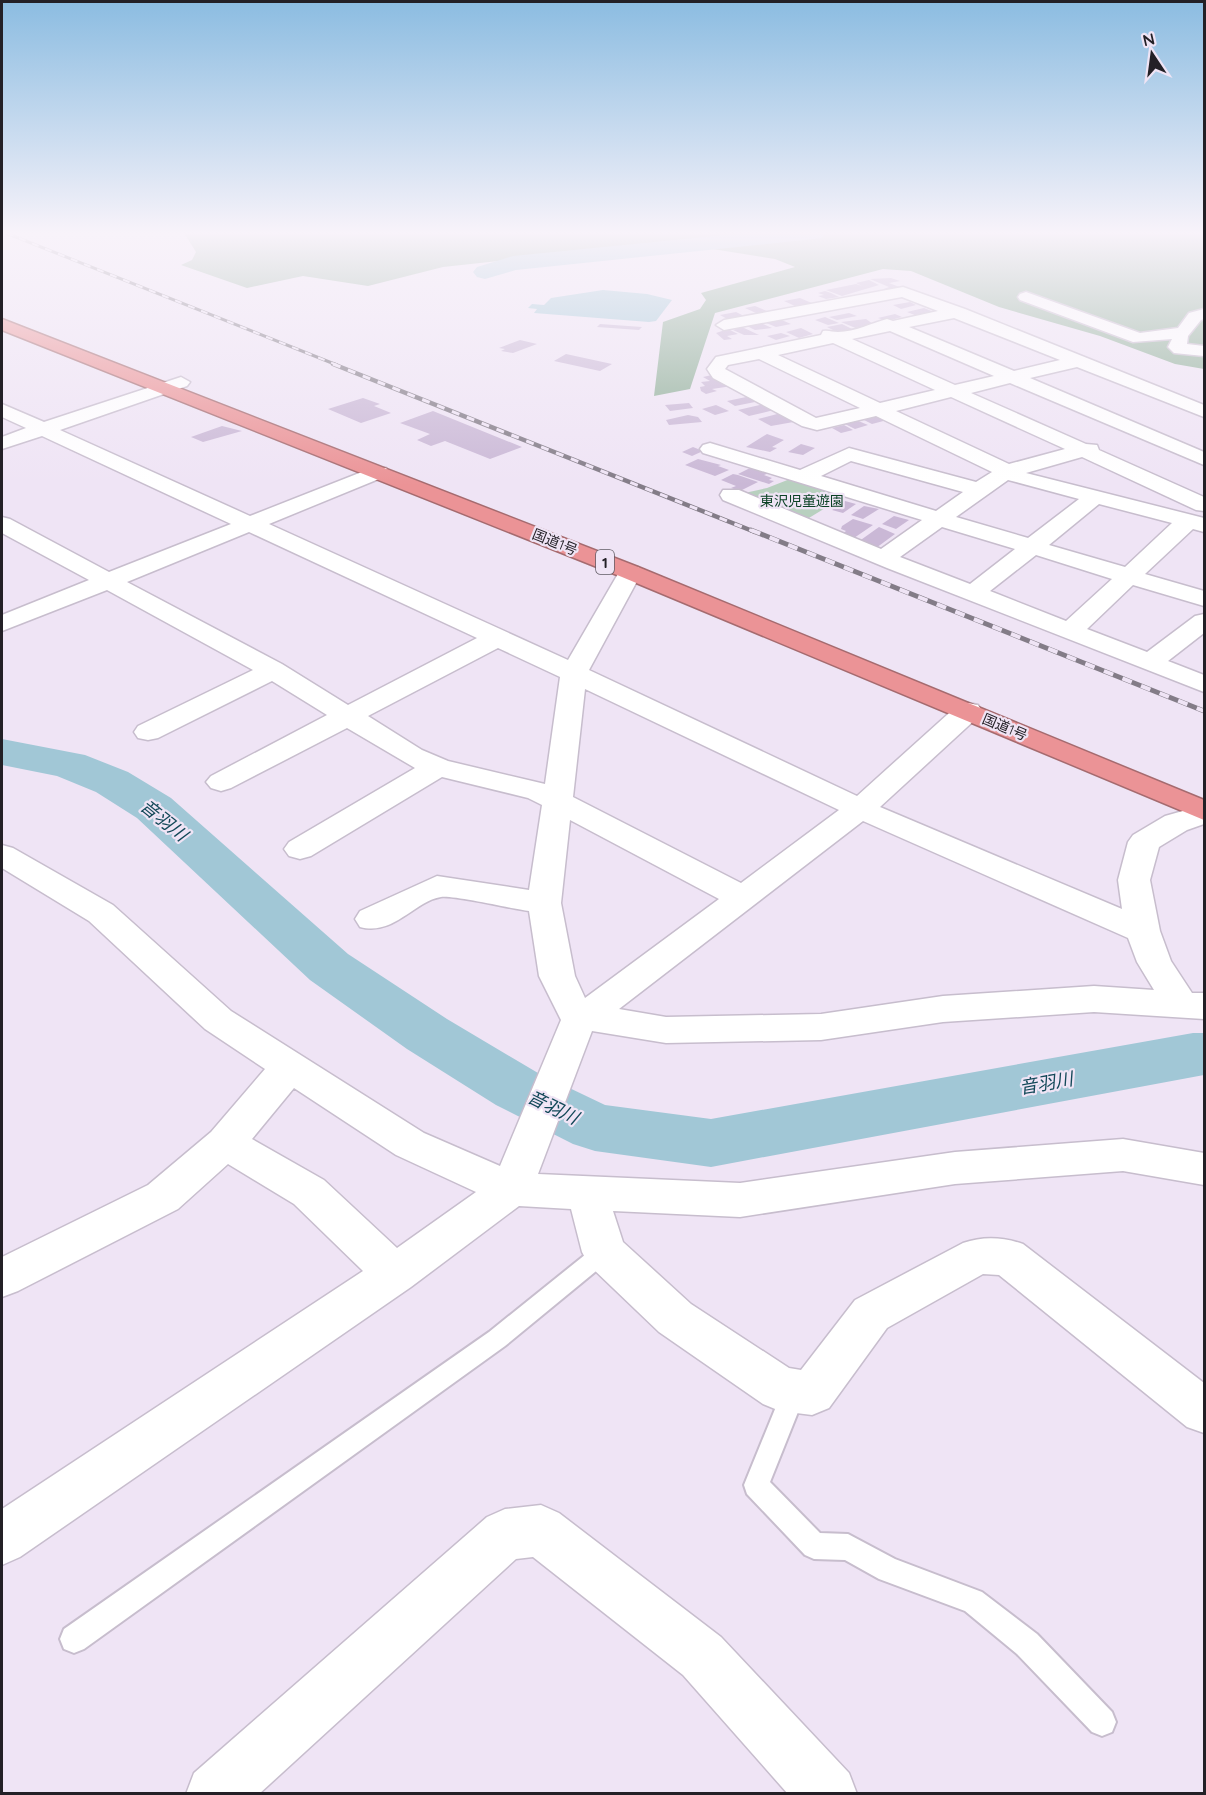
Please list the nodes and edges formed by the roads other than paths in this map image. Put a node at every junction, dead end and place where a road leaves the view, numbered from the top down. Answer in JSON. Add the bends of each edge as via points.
{"nodes":[{"id":1,"x":767,"y":317,"type":"edge"},
{"id":2,"x":787,"y":317,"type":"edge"},
{"id":3,"x":869,"y":317,"type":"edge"},
{"id":4,"x":936,"y":317,"type":"edge"},
{"id":5,"x":971,"y":317,"type":"edge"},
{"id":6,"x":1079,"y":317,"type":"edge"},
{"id":7,"x":1195,"y":317,"type":"edge"},
{"id":8,"x":4,"y":323,"type":"edge"},
{"id":9,"x":724,"y":325,"type":"dead end"},
{"id":10,"x":890,"y":326,"type":"junction"},
{"id":11,"x":1177,"y":334,"type":"junction"},
{"id":12,"x":836,"y":338,"type":"junction"},
{"id":13,"x":1204,"y":351,"type":"edge"},
{"id":14,"x":762,"y":353,"type":"junction"},
{"id":15,"x":1080,"y":361,"type":"junction"},
{"id":16,"x":1012,"y":378,"type":"junction"},
{"id":17,"x":171,"y":385,"type":"junction"},
{"id":18,"x":953,"y":392,"type":"junction"},
{"id":19,"x":878,"y":409,"type":"junction"},
{"id":20,"x":2,"y":410,"type":"edge"},
{"id":21,"x":1204,"y":411,"type":"edge"},
{"id":22,"x":1204,"y":417,"type":"edge"},
{"id":23,"x":44,"y":429,"type":"junction"},
{"id":24,"x":1146,"y":434,"type":"junction"},
{"id":25,"x":2,"y":443,"type":"edge"},
{"id":26,"x":710,"y":449,"type":"dead end"},
{"id":27,"x":1083,"y":451,"type":"junction"},
{"id":28,"x":1204,"y":459,"type":"edge"},
{"id":29,"x":379,"y":472,"type":"junction"},
{"id":30,"x":1005,"y":472,"type":"junction"},
{"id":31,"x":796,"y":477,"type":"junction"},
{"id":32,"x":980,"y":490,"type":"junction"},
{"id":33,"x":1094,"y":498,"type":"junction"},
{"id":34,"x":1199,"y":517,"type":"edge"},
{"id":35,"x":940,"y":519,"type":"junction"},
{"id":36,"x":2,"y":524,"type":"edge"},
{"id":37,"x":251,"y":524,"type":"junction"},
{"id":38,"x":1031,"y":547,"type":"junction"},
{"id":39,"x":883,"y":558,"type":"junction"},
{"id":40,"x":630,"y":572,"type":"junction"},
{"id":41,"x":1128,"y":576,"type":"junction"},
{"id":42,"x":109,"y":581,"type":"junction"},
{"id":43,"x":973,"y":593,"type":"junction"},
{"id":44,"x":1204,"y":599,"type":"edge"},
{"id":45,"x":1204,"y":621,"type":"edge"},
{"id":46,"x":2,"y":624,"type":"edge"},
{"id":47,"x":1070,"y":631,"type":"junction"},
{"id":48,"x":497,"y":638,"type":"junction"},
{"id":49,"x":1150,"y":662,"type":"junction"},
{"id":50,"x":273,"y":670,"type":"junction"},
{"id":51,"x":574,"y":674,"type":"junction"},
{"id":52,"x":1204,"y":684,"type":"edge"},
{"id":53,"x":968,"y":711,"type":"junction"},
{"id":54,"x":348,"y":714,"type":"junction"},
{"id":55,"x":148,"y":732,"type":"dead end"},
{"id":56,"x":438,"y":767,"type":"junction"},
{"id":57,"x":221,"y":782,"type":"dead end"},
{"id":58,"x":1204,"y":799,"type":"edge"},
{"id":59,"x":556,"y":802,"type":"junction"},
{"id":60,"x":860,"y":809,"type":"junction"},
{"id":61,"x":1204,"y":813,"type":"edge"},
{"id":62,"x":300,"y":849,"type":"dead end"},
{"id":63,"x":2,"y":855,"type":"edge"},
{"id":64,"x":742,"y":897,"type":"junction"},
{"id":65,"x":544,"y":903,"type":"junction"},
{"id":66,"x":372,"y":919,"type":"dead end"},
{"id":67,"x":1143,"y":931,"type":"junction"},
{"id":68,"x":1192,"y":1004,"type":"edge"},
{"id":69,"x":580,"y":1022,"type":"junction"},
{"id":70,"x":290,"y":1066,"type":"junction"},
{"id":71,"x":225,"y":1143,"type":"junction"},
{"id":72,"x":1204,"y":1169,"type":"edge"},
{"id":73,"x":514,"y":1179,"type":"junction"},
{"id":74,"x":586,"y":1192,"type":"junction"},
{"id":75,"x":604,"y":1252,"type":"junction"},
{"id":76,"x":395,"y":1274,"type":"junction"},
{"id":77,"x":2,"y":1278,"type":"edge"},
{"id":78,"x":795,"y":1391,"type":"junction"},
{"id":79,"x":1204,"y":1411,"type":"edge"},
{"id":80,"x":2,"y":1539,"type":"edge"},
{"id":81,"x":74,"y":1639,"type":"dead end"},
{"id":82,"x":1102,"y":1722,"type":"dead end"},
{"id":83,"x":215,"y":1794,"type":"edge"},
{"id":84,"x":828,"y":1794,"type":"edge"}],
"edges":[{"from":1,"to":9,"type":"street"},
{"from":2,"to":12,"type":"street"},
{"from":3,"to":10,"type":"street"},
{"from":4,"to":10,"type":"street"},
{"from":5,"to":15,"type":"street"},
{"from":6,"to":11,"type":"street","via":[[1139,339]]},
{"from":7,"to":11,"type":"street","via":[[1185,331]]},
{"from":8,"to":17,"type":"highway","name":"国道1号","number":"1"},
{"from":10,"to":12,"type":"street"},
{"from":10,"to":16,"type":"street"},
{"from":11,"to":13,"type":"street","via":[[1181,337],[1177,347],[1180,350]]},
{"from":12,"to":14,"type":"street"},
{"from":12,"to":18,"type":"street"},
{"from":14,"to":19,"type":"street"},
{"from":14,"to":19,"type":"street","via":[[722,361],[716,369],[817,424]]},
{"from":15,"to":16,"type":"street"},
{"from":15,"to":21,"type":"street"},
{"from":16,"to":18,"type":"street"},
{"from":16,"to":24,"type":"street"},
{"from":17,"to":23,"type":"street"},
{"from":17,"to":29,"type":"highway","name":"国道1号","number":"1"},
{"from":17,"to":58,"type":"highway","name":"国道1号","number":"1","via":[[395,464],[979,702]]},
{"from":18,"to":19,"type":"street"},
{"from":18,"to":27,"type":"street"},
{"from":19,"to":30,"type":"street"},
{"from":20,"to":23,"type":"street"},
{"from":22,"to":24,"type":"street"},
{"from":23,"to":25,"type":"street"},
{"from":23,"to":37,"type":"street"},
{"from":24,"to":27,"type":"street"},
{"from":24,"to":28,"type":"street"},
{"from":26,"to":31,"type":"street"},
{"from":27,"to":30,"type":"street"},
{"from":27,"to":34,"type":"street"},
{"from":29,"to":37,"type":"street"},
{"from":29,"to":40,"type":"highway","name":"国道1号","number":"1"},
{"from":30,"to":32,"type":"street"},
{"from":30,"to":33,"type":"street"},
{"from":31,"to":32,"type":"street","via":[[849,454]]},
{"from":31,"to":35,"type":"street"},
{"from":31,"to":39,"type":"street","via":[[731,495]]},
{"from":32,"to":35,"type":"street"},
{"from":33,"to":34,"type":"street"},
{"from":33,"to":38,"type":"street"},
{"from":34,"to":41,"type":"street"},
{"from":35,"to":38,"type":"street"},
{"from":35,"to":39,"type":"street"},
{"from":36,"to":42,"type":"street"},
{"from":37,"to":42,"type":"street"},
{"from":37,"to":48,"type":"street"},
{"from":38,"to":41,"type":"street"},
{"from":38,"to":43,"type":"street"},
{"from":39,"to":43,"type":"street"},
{"from":40,"to":51,"type":"street"},
{"from":40,"to":53,"type":"highway","name":"国道1号","number":"1"},
{"from":41,"to":44,"type":"street"},
{"from":41,"to":47,"type":"street"},
{"from":42,"to":46,"type":"street"},
{"from":42,"to":50,"type":"street"},
{"from":43,"to":47,"type":"street"},
{"from":45,"to":49,"type":"street"},
{"from":47,"to":49,"type":"street"},
{"from":48,"to":51,"type":"street"},
{"from":48,"to":54,"type":"street"},
{"from":49,"to":52,"type":"street"},
{"from":50,"to":54,"type":"street"},
{"from":50,"to":55,"type":"street"},
{"from":51,"to":59,"type":"street"},
{"from":51,"to":60,"type":"street"},
{"from":53,"to":60,"type":"street"},
{"from":53,"to":61,"type":"highway","name":"国道1号","number":"1"},
{"from":54,"to":56,"type":"street","via":[[412,756]]},
{"from":54,"to":57,"type":"street"},
{"from":56,"to":59,"type":"street","via":[[539,792]]},
{"from":56,"to":62,"type":"street"},
{"from":59,"to":64,"type":"street"},
{"from":59,"to":65,"type":"street"},
{"from":60,"to":64,"type":"street"},
{"from":60,"to":67,"type":"street"},
{"from":61,"to":67,"type":"street","via":[[1176,823],[1144,842],[1134,880]]},
{"from":63,"to":70,"type":"street","via":[[101,913],[218,1020]]},
{"from":64,"to":69,"type":"street"},
{"from":65,"to":66,"type":"street","via":[[437,886]]},
{"from":65,"to":69,"type":"street","via":[[557,976]]},
{"from":67,"to":68,"type":"street","via":[[1154,962]]},
{"from":68,"to":69,"type":"street","via":[[1094,999],[943,1010],[821,1027],[666,1030]]},
{"from":69,"to":73,"type":"street"},
{"from":70,"to":71,"type":"street"},
{"from":70,"to":73,"type":"street","via":[[410,1144]]},
{"from":71,"to":76,"type":"street","via":[[309,1192]]},
{"from":71,"to":77,"type":"street","via":[[163,1197]]},
{"from":72,"to":74,"type":"street","via":[[1123,1155],[955,1168],[740,1200]]},
{"from":73,"to":74,"type":"street"},
{"from":73,"to":76,"type":"street"},
{"from":74,"to":75,"type":"street"},
{"from":75,"to":78,"type":"street","via":[[675,1318],[780,1389]]},
{"from":75,"to":81,"type":"lane","via":[[496,1339]]},
{"from":76,"to":80,"type":"street"},
{"from":78,"to":79,"type":"street","via":[[812,1393],[871,1314],[978,1256],[1008,1257]]},
{"from":78,"to":82,"type":"lane","via":[[756,1485],[814,1546],[848,1547],[888,1570],[973,1601],[1027,1644]]},
{"from":83,"to":84,"type":"street","via":[[505,1535],[541,1531],[702,1656]]}]}
